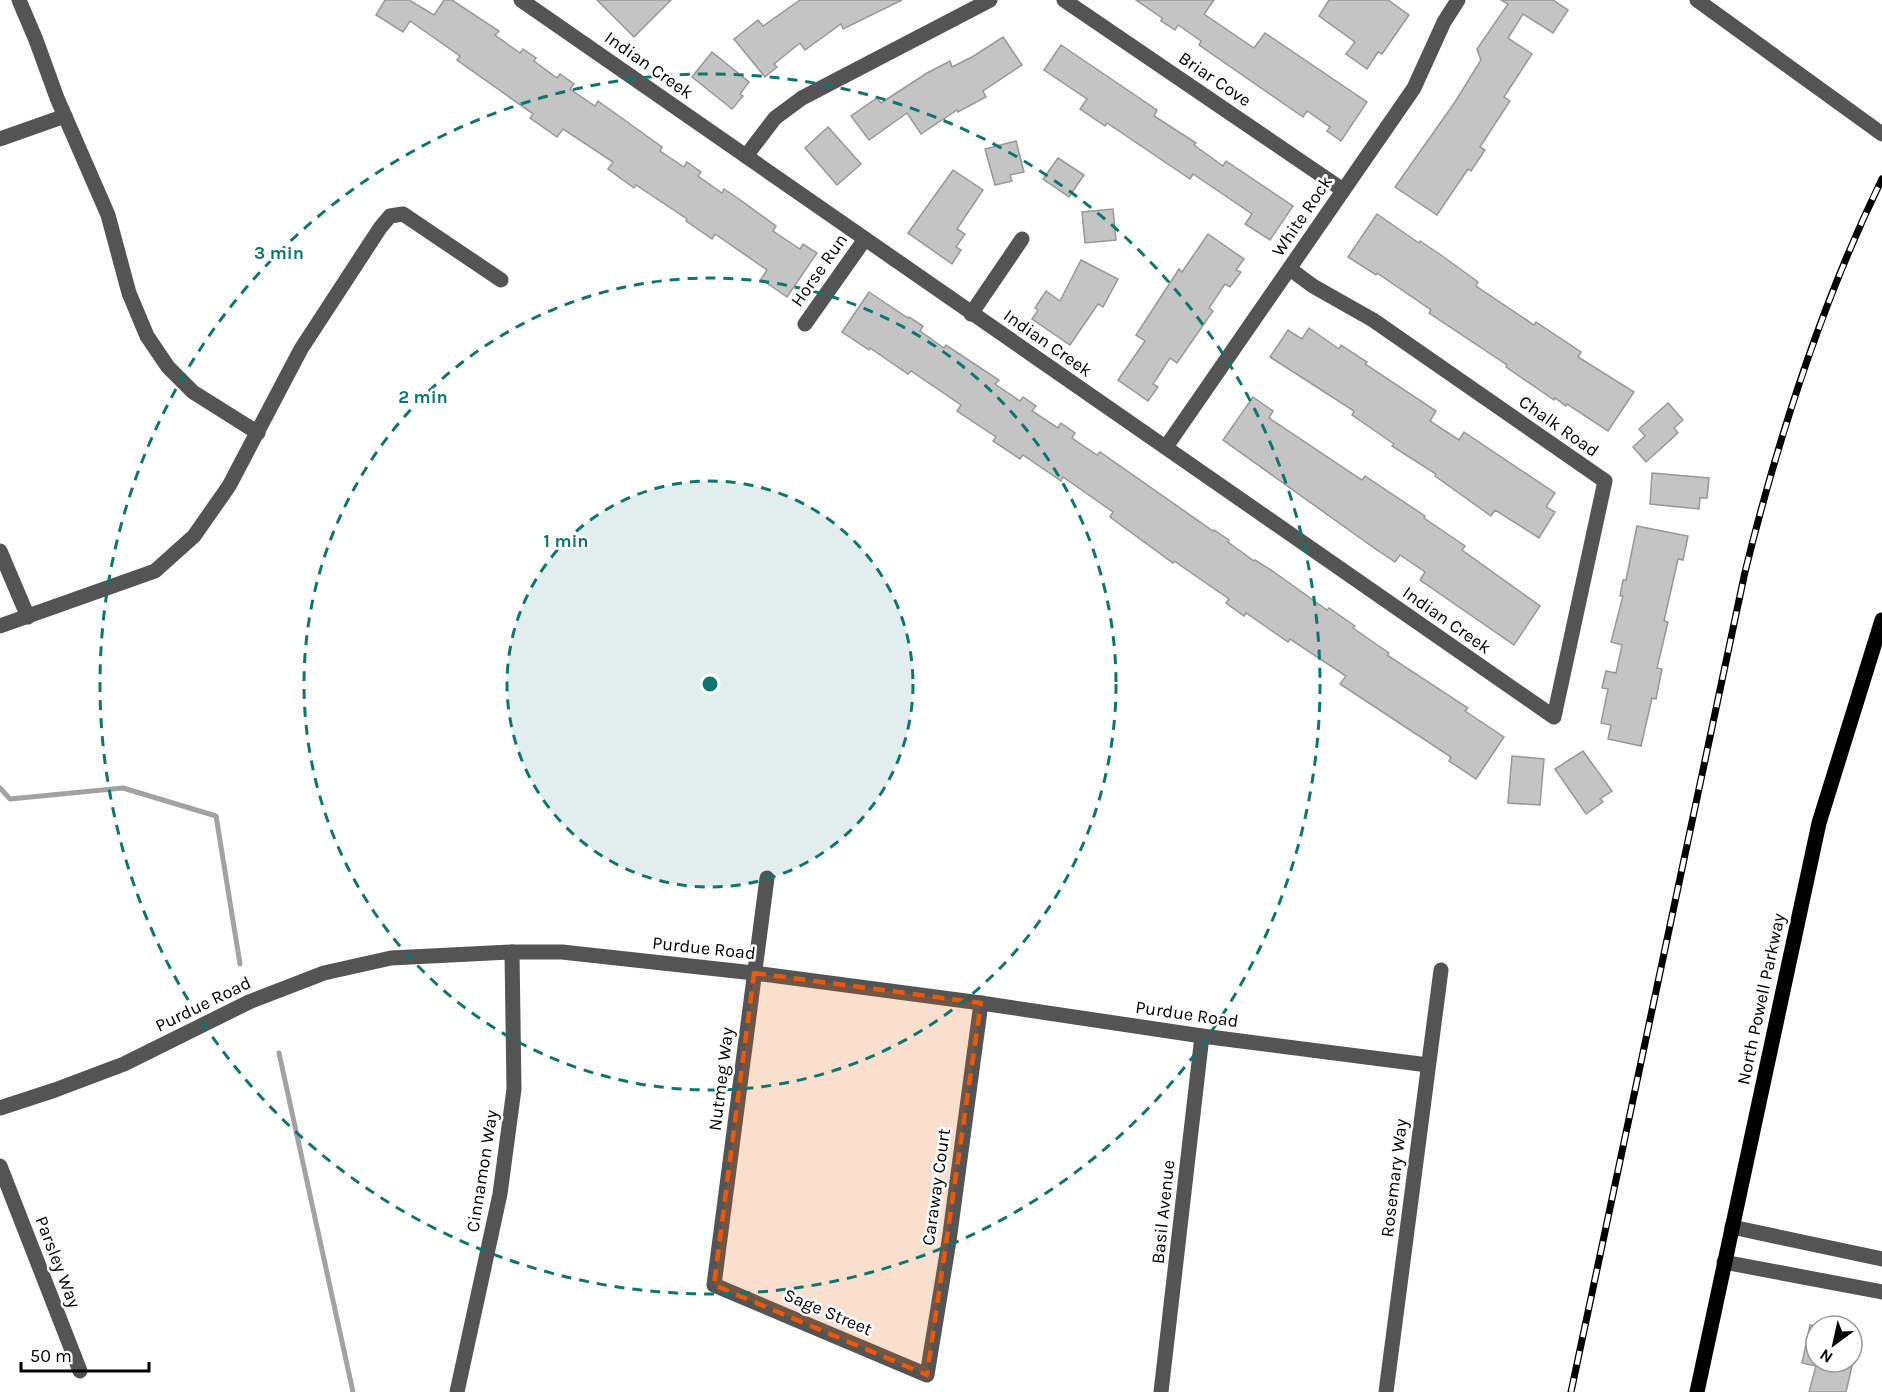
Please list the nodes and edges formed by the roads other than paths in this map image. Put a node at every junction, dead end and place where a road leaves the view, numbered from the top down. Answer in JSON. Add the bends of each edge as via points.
{"nodes":[{"id":1,"x":19,"y":0,"type":"edge"},
{"id":2,"x":521,"y":0,"type":"edge"},
{"id":3,"x":990,"y":0,"type":"edge"},
{"id":4,"x":1064,"y":0,"type":"edge"},
{"id":5,"x":1458,"y":0,"type":"edge"},
{"id":6,"x":1697,"y":0,"type":"edge"},
{"id":7,"x":542,"y":6,"type":"edge"},
{"id":8,"x":65,"y":116,"type":"junction"},
{"id":9,"x":1882,"y":134,"type":"edge"},
{"id":10,"x":0,"y":138,"type":"edge"},
{"id":11,"x":746,"y":156,"type":"junction"},
{"id":12,"x":1343,"y":190,"type":"junction"},
{"id":13,"x":865,"y":239,"type":"junction"},
{"id":14,"x":1022,"y":239,"type":"dead end"},
{"id":15,"x":1290,"y":269,"type":"junction"},
{"id":16,"x":501,"y":280,"type":"dead end"},
{"id":17,"x":971,"y":314,"type":"junction"},
{"id":18,"x":805,"y":324,"type":"dead end"},
{"id":19,"x":258,"y":433,"type":"junction"},
{"id":20,"x":1166,"y":447,"type":"junction"},
{"id":21,"x":0,"y":551,"type":"edge"},
{"id":22,"x":28,"y":617,"type":"junction"},
{"id":23,"x":1882,"y":620,"type":"edge"},
{"id":24,"x":0,"y":626,"type":"edge"},
{"id":25,"x":1554,"y":717,"type":"joint"},
{"id":26,"x":767,"y":878,"type":"dead end"},
{"id":27,"x":512,"y":952,"type":"junction"},
{"id":28,"x":1441,"y":970,"type":"dead end"},
{"id":29,"x":754,"y":973,"type":"junction"},
{"id":30,"x":981,"y":1003,"type":"junction"},
{"id":31,"x":1202,"y":1036,"type":"junction"},
{"id":32,"x":1428,"y":1065,"type":"junction"},
{"id":33,"x":0,"y":1108,"type":"edge"},
{"id":34,"x":0,"y":1166,"type":"edge"},
{"id":35,"x":1732,"y":1227,"type":"junction"},
{"id":36,"x":1882,"y":1259,"type":"edge"},
{"id":37,"x":1724,"y":1262,"type":"junction"},
{"id":38,"x":714,"y":1285,"type":"joint"},
{"id":39,"x":1882,"y":1292,"type":"edge"},
{"id":40,"x":80,"y":1371,"type":"dead end"},
{"id":41,"x":927,"y":1375,"type":"joint"},
{"id":42,"x":457,"y":1392,"type":"edge"},
{"id":43,"x":1161,"y":1392,"type":"edge"},
{"id":44,"x":1386,"y":1392,"type":"edge"},
{"id":45,"x":1698,"y":1392,"type":"edge"}],
"edges":[{"from":1,"to":8,"type":"street"},
{"from":2,"to":7,"type":"street","name":"Indian Creek"},
{"from":3,"to":11,"type":"street","via":[[802,98],[775,118]]},
{"from":4,"to":12,"type":"street","name":"Briar Cove"},
{"from":5,"to":12,"type":"street","name":"White Rock","via":[[1414,88]]},
{"from":6,"to":9,"type":"street"},
{"from":7,"to":11,"type":"street","name":"Indian Creek"},
{"from":8,"to":10,"type":"street"},
{"from":8,"to":19,"type":"street","via":[[108,215],[129,293],[147,336],[168,367],[193,392]]},
{"from":11,"to":13,"type":"street","name":"Indian Creek"},
{"from":12,"to":15,"type":"street","name":"White Rock"},
{"from":13,"to":17,"type":"street","name":"Indian Creek"},
{"from":13,"to":18,"type":"street","name":"Horse Run"},
{"from":14,"to":17,"type":"street"},
{"from":15,"to":20,"type":"street","name":"White Rock"},
{"from":15,"to":25,"type":"street","name":"Chalk Road","via":[[1373,320],[1605,481]]},
{"from":16,"to":19,"type":"street","via":[[403,214],[390,216],[301,349]]},
{"from":17,"to":20,"type":"street","name":"Indian Creek"},
{"from":19,"to":22,"type":"street","via":[[229,486],[194,536],[156,571]]},
{"from":20,"to":25,"type":"street","name":"Indian Creek"},
{"from":21,"to":22,"type":"street"},
{"from":22,"to":24,"type":"street"},
{"from":23,"to":35,"type":"main road","name":"North Powell Parkway","via":[[1818,823]]},
{"from":26,"to":29,"type":"street","name":"Nutmeg Way"},
{"from":27,"to":29,"type":"street","name":"Purdue Road","via":[[562,952]]},
{"from":27,"to":33,"type":"street","name":"Purdue Road","via":[[391,958],[324,973],[249,1002],[123,1064]]},
{"from":27,"to":42,"type":"street","name":"Cinnamon Way","via":[[514,1089],[500,1194]]},
{"from":28,"to":32,"type":"street","name":"Rosemary Way"},
{"from":29,"to":30,"type":"street","name":"Purdue Road"},
{"from":29,"to":38,"type":"street","name":"Nutmeg Way"},
{"from":30,"to":31,"type":"street","name":"Purdue Road"},
{"from":30,"to":41,"type":"street","name":"Caraway Court"},
{"from":31,"to":32,"type":"street","name":"Purdue Road"},
{"from":31,"to":43,"type":"street","name":"Basil Avenue"},
{"from":32,"to":44,"type":"street","name":"Rosemary Way"},
{"from":34,"to":40,"type":"street","name":"Parsley Way"},
{"from":35,"to":36,"type":"street"},
{"from":35,"to":37,"type":"main road","name":"North Powell Parkway"},
{"from":37,"to":39,"type":"street"},
{"from":37,"to":45,"type":"main road","name":"North Powell Parkway"},
{"from":38,"to":41,"type":"street","name":"Sage Street"}]}
